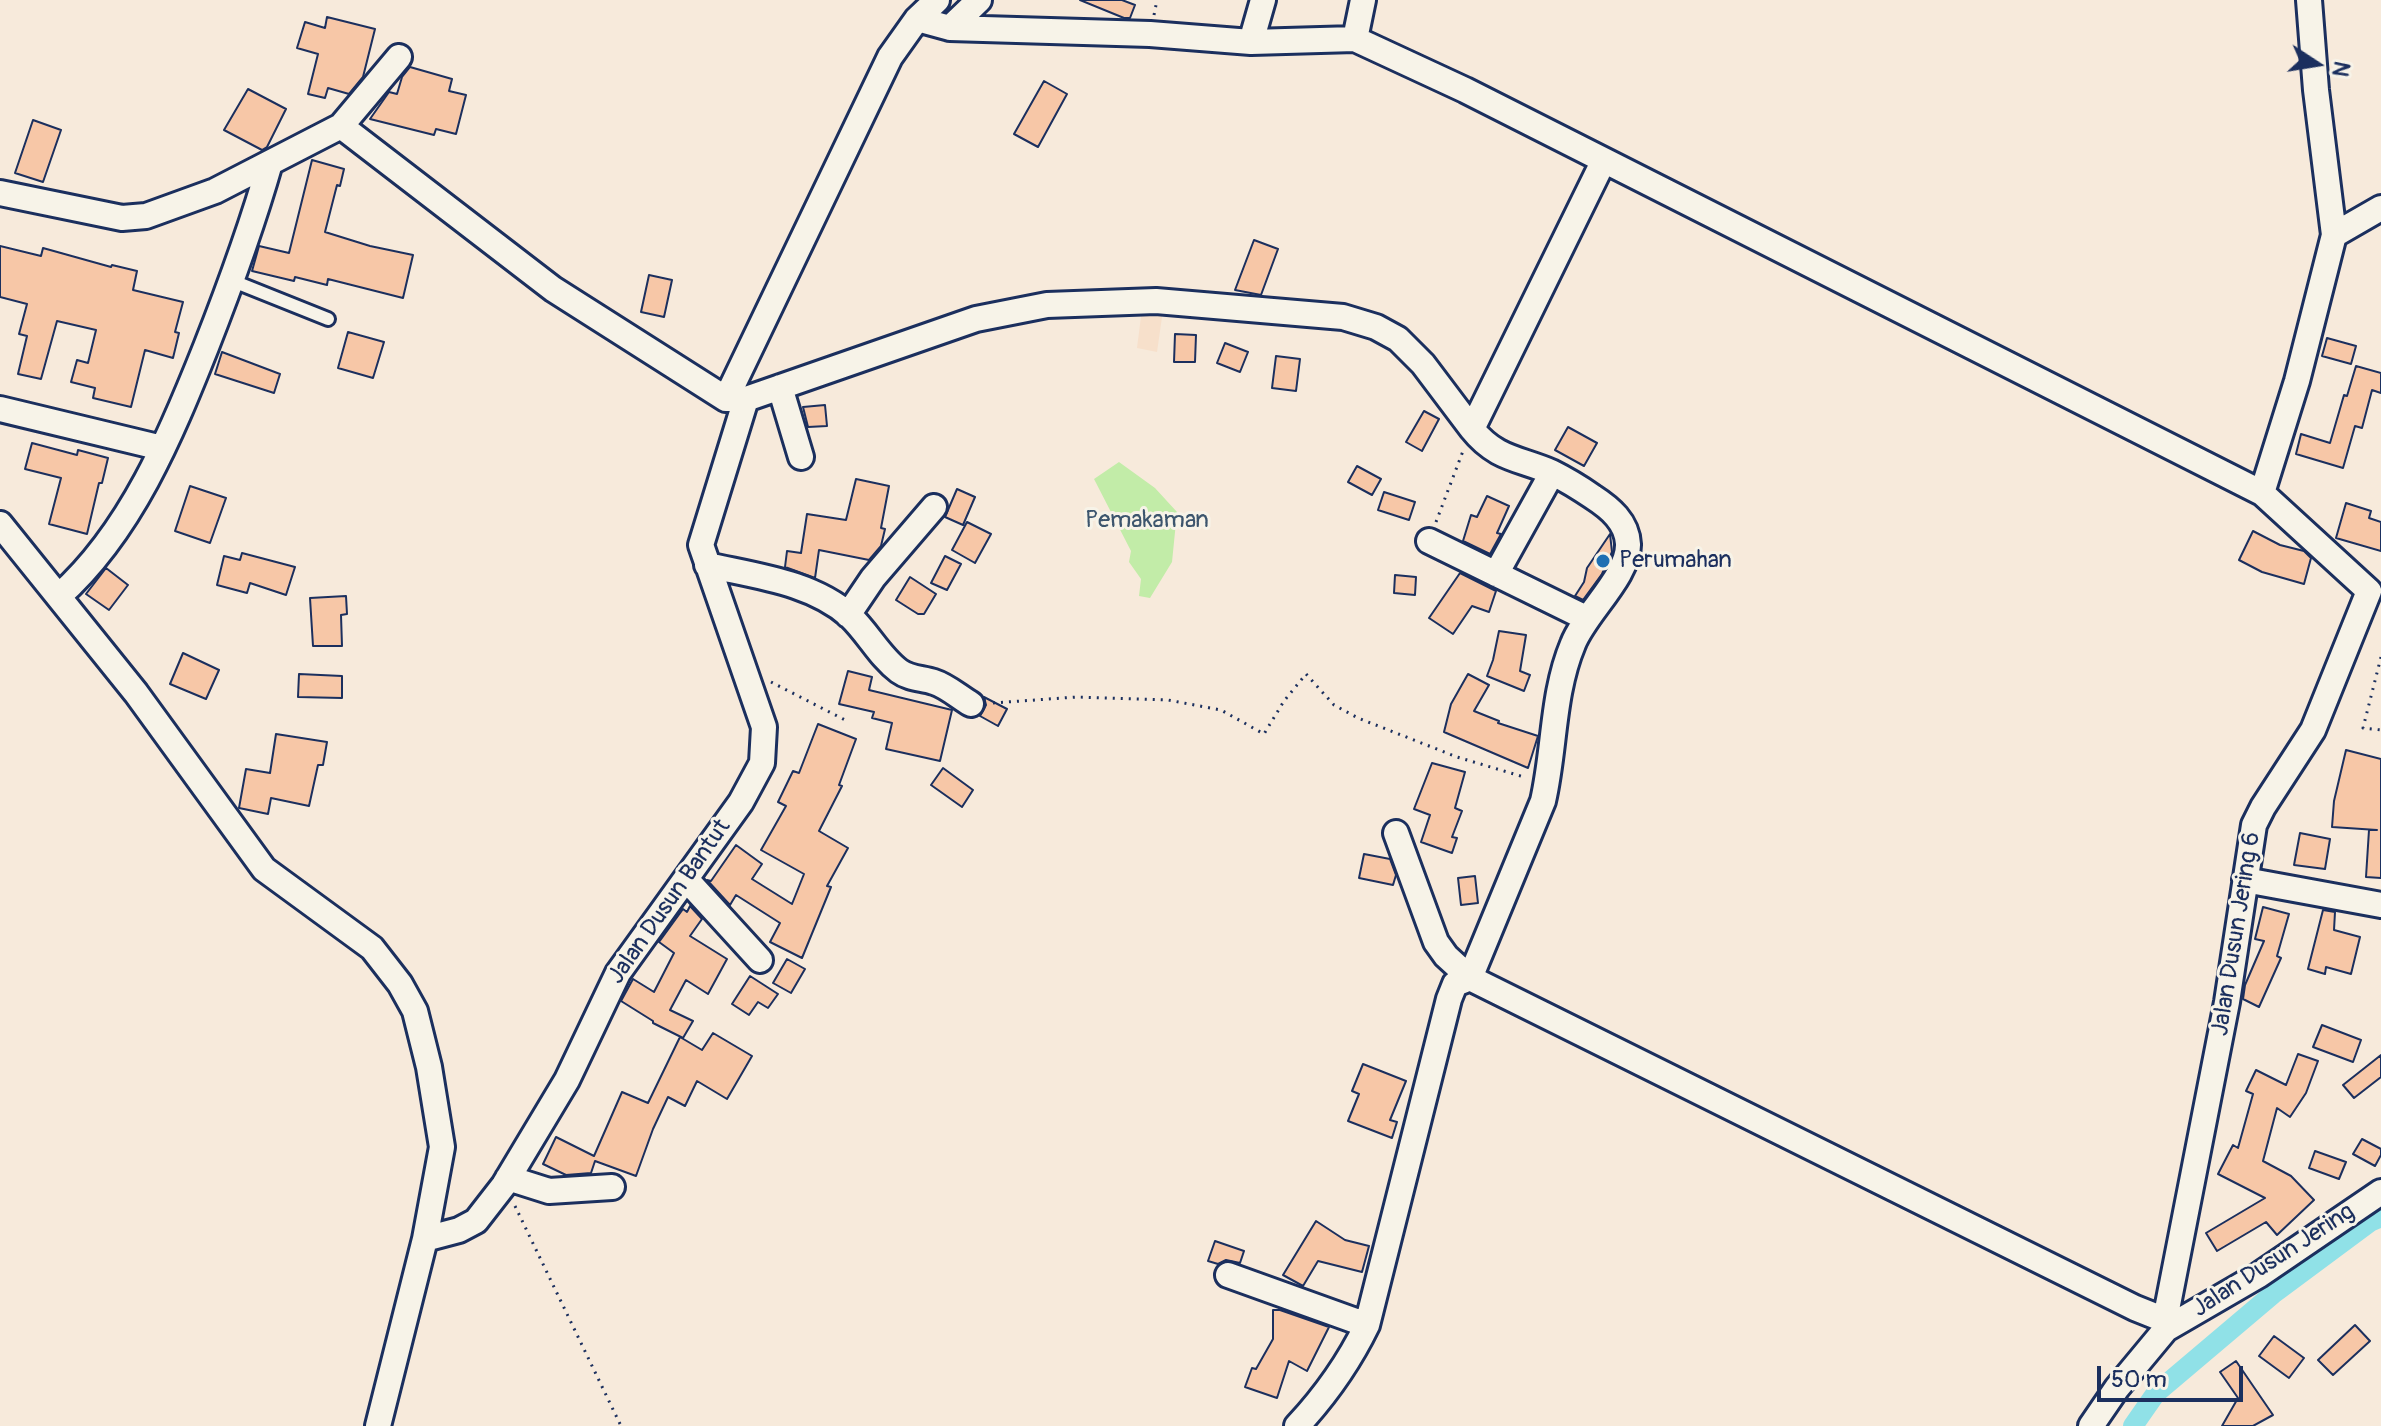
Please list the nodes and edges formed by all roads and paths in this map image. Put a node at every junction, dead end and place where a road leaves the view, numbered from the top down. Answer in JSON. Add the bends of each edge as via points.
{"nodes":[{"id":1,"x":979,"y":0,"type":"edge"},
{"id":2,"x":1263,"y":0,"type":"edge"},
{"id":3,"x":1363,"y":0,"type":"edge"},
{"id":4,"x":2309,"y":0,"type":"edge"},
{"id":5,"x":933,"y":18,"type":"edge"},
{"id":6,"x":1355,"y":39,"type":"junction"},
{"id":7,"x":1251,"y":42,"type":"junction"},
{"id":8,"x":399,"y":57,"type":"dead end"},
{"id":9,"x":341,"y":126,"type":"junction"},
{"id":10,"x":1603,"y":162,"type":"junction"},
{"id":11,"x":270,"y":163,"type":"junction"},
{"id":12,"x":0,"y":193,"type":"edge"},
{"id":13,"x":2381,"y":208,"type":"edge"},
{"id":14,"x":2334,"y":235,"type":"junction"},
{"id":15,"x":233,"y":281,"type":"junction"},
{"id":16,"x":328,"y":319,"type":"dead end"},
{"id":17,"x":780,"y":387,"type":"junction"},
{"id":18,"x":736,"y":399,"type":"junction"},
{"id":19,"x":0,"y":409,"type":"edge"},
{"id":20,"x":1472,"y":429,"type":"junction"},
{"id":21,"x":162,"y":448,"type":"junction"},
{"id":22,"x":801,"y":457,"type":"dead end"},
{"id":23,"x":1552,"y":473,"type":"junction"},
{"id":24,"x":2262,"y":493,"type":"junction"},
{"id":25,"x":934,"y":507,"type":"dead end"},
{"id":26,"x":0,"y":524,"type":"edge"},
{"id":27,"x":1429,"y":541,"type":"joint"},
{"id":28,"x":707,"y":565,"type":"junction"},
{"id":29,"x":1496,"y":574,"type":"junction"},
{"id":30,"x":2375,"y":595,"type":"edge"},
{"id":31,"x":59,"y":596,"type":"junction"},
{"id":32,"x":848,"y":615,"type":"junction"},
{"id":33,"x":1586,"y":618,"type":"junction"},
{"id":34,"x":2381,"y":657,"type":"edge"},
{"id":35,"x":742,"y":668,"type":"junction"},
{"id":36,"x":971,"y":704,"type":"joint"},
{"id":37,"x":847,"y":721,"type":"dead end"},
{"id":38,"x":2381,"y":730,"type":"edge"},
{"id":39,"x":1547,"y":783,"type":"junction"},
{"id":40,"x":1396,"y":833,"type":"dead end"},
{"id":41,"x":686,"y":879,"type":"junction"},
{"id":42,"x":2245,"y":880,"type":"junction"},
{"id":43,"x":2381,"y":905,"type":"edge"},
{"id":44,"x":760,"y":960,"type":"dead end"},
{"id":45,"x":1470,"y":978,"type":"junction"},
{"id":46,"x":506,"y":1181,"type":"junction"},
{"id":47,"x":612,"y":1187,"type":"dead end"},
{"id":48,"x":2381,"y":1192,"type":"edge"},
{"id":49,"x":425,"y":1239,"type":"junction"},
{"id":50,"x":1228,"y":1275,"type":"dead end"},
{"id":51,"x":1367,"y":1325,"type":"junction"},
{"id":52,"x":2166,"y":1325,"type":"junction"},
{"id":53,"x":378,"y":1426,"type":"edge"},
{"id":54,"x":621,"y":1426,"type":"edge"},
{"id":55,"x":1297,"y":1426,"type":"edge"},
{"id":56,"x":2091,"y":1426,"type":"edge"}],
"edges":[{"from":1,"to":5,"type":"street","name":"Jalan Dusun Bantut"},
{"from":2,"to":7,"type":"street"},
{"from":3,"to":6,"type":"street"},
{"from":4,"to":14,"type":"street"},
{"from":5,"to":7,"type":"street"},
{"from":5,"to":18,"type":"street","name":"Jalan Dusun Bantut","via":[[890,57]]},
{"from":6,"to":7,"type":"street"},
{"from":6,"to":10,"type":"street","name":"Jalan Dusun Jering 6"},
{"from":8,"to":9,"type":"street"},
{"from":9,"to":11,"type":"street"},
{"from":9,"to":18,"type":"street","via":[[553,289]]},
{"from":10,"to":20,"type":"street"},
{"from":10,"to":24,"type":"street","name":"Jalan Dusun Jering 6"},
{"from":11,"to":12,"type":"street","via":[[215,191],[135,219]]},
{"from":11,"to":15,"type":"street"},
{"from":13,"to":14,"type":"street"},
{"from":14,"to":24,"type":"street"},
{"from":15,"to":16,"type":"lane"},
{"from":15,"to":21,"type":"street"},
{"from":17,"to":18,"type":"street"},
{"from":17,"to":20,"type":"street","via":[[976,319],[1047,305],[1156,301],[1343,317],[1376,327],[1398,339],[1423,364]]},
{"from":17,"to":22,"type":"street"},
{"from":18,"to":28,"type":"street","name":"Jalan Dusun Bantut","via":[[703,533]]},
{"from":19,"to":21,"type":"street"},
{"from":20,"to":23,"type":"street","via":[[1502,456]]},
{"from":20,"to":27,"type":"path"},
{"from":21,"to":31,"type":"street","via":[[101,550]]},
{"from":23,"to":29,"type":"street"},
{"from":23,"to":33,"type":"street","via":[[1617,515],[1626,532],[1627,559]]},
{"from":24,"to":30,"type":"street","name":"Jalan Dusun Jering 6"},
{"from":25,"to":32,"type":"street"},
{"from":26,"to":31,"type":"street"},
{"from":27,"to":29,"type":"street"},
{"from":28,"to":32,"type":"street","via":[[773,579],[818,595]]},
{"from":28,"to":35,"type":"street","name":"Jalan Dusun Bantut"},
{"from":29,"to":33,"type":"street"},
{"from":30,"to":42,"type":"street","name":"Jalan Dusun Jering 6","via":[[2313,730],[2254,825]]},
{"from":31,"to":49,"type":"street","via":[[264,869],[372,948],[400,984],[415,1011],[442,1147]]},
{"from":32,"to":36,"type":"street","via":[[903,674],[940,684]]},
{"from":33,"to":39,"type":"street","via":[[1565,668]]},
{"from":34,"to":38,"type":"path","via":[[2363,728]]},
{"from":35,"to":37,"type":"path"},
{"from":35,"to":41,"type":"street","name":"Jalan Dusun Bantut","via":[[764,727],[762,763]]},
{"from":36,"to":39,"type":"path","via":[[1077,697],[1168,700],[1221,710],[1264,734],[1306,674],[1334,705],[1358,718],[1457,757]]},
{"from":39,"to":45,"type":"street","via":[[1532,832]]},
{"from":40,"to":45,"type":"street","via":[[1436,942]]},
{"from":41,"to":44,"type":"street"},
{"from":41,"to":46,"type":"street","name":"Jalan Dusun Bantut","via":[[618,973],[567,1080]]},
{"from":42,"to":43,"type":"street"},
{"from":42,"to":52,"type":"street","name":"Jalan Dusun Jering 6"},
{"from":45,"to":51,"type":"street","via":[[1455,984],[1449,999]]},
{"from":45,"to":52,"type":"street"},
{"from":46,"to":47,"type":"street","via":[[549,1191]]},
{"from":46,"to":49,"type":"street","name":"Jalan Dusun Bantut","via":[[476,1221]]},
{"from":46,"to":54,"type":"path"},
{"from":48,"to":52,"type":"street","name":"Jalan Dusun Jering","via":[[2259,1275]]},
{"from":49,"to":53,"type":"street"},
{"from":50,"to":51,"type":"street"},
{"from":51,"to":55,"type":"street","via":[[1354,1352]]},
{"from":52,"to":56,"type":"street"}]}
